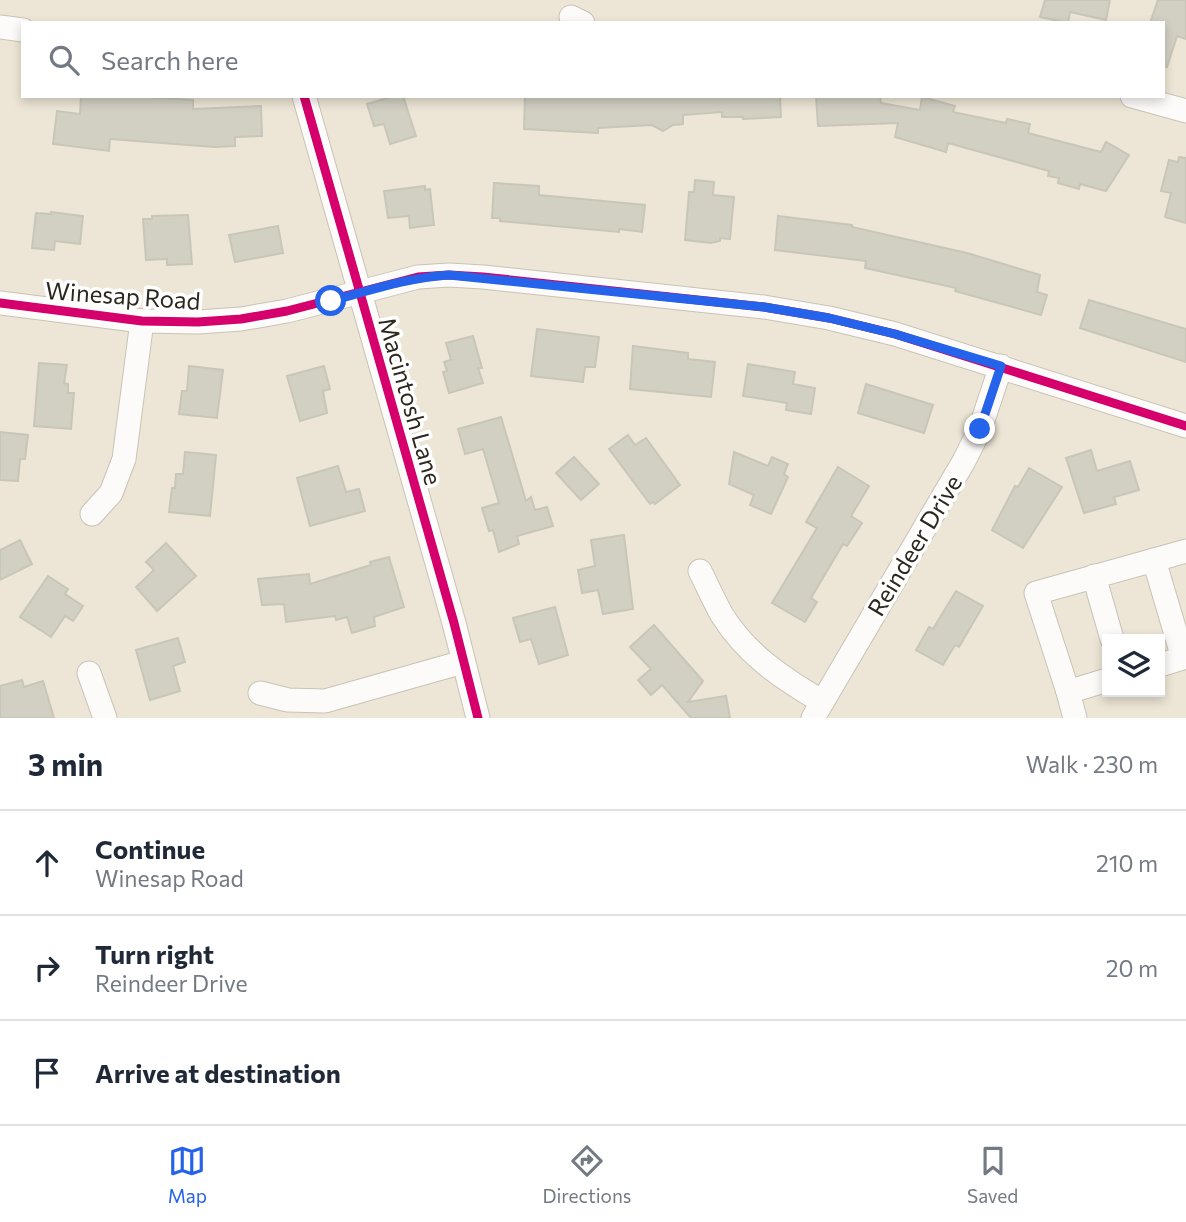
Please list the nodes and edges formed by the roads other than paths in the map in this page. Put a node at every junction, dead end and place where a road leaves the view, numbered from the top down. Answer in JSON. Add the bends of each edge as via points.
{"nodes":[{"id":1,"x":0,"y":27,"type":"edge"},
{"id":2,"x":21,"y":30,"type":"edge"},
{"id":3,"x":305,"y":98,"type":"edge"},
{"id":4,"x":1139,"y":98,"type":"edge"},
{"id":5,"x":1186,"y":111,"type":"edge"},
{"id":6,"x":361,"y":291,"type":"junction"},
{"id":7,"x":0,"y":303,"type":"edge"},
{"id":8,"x":142,"y":321,"type":"junction"},
{"id":9,"x":1001,"y":366,"type":"junction"},
{"id":10,"x":1186,"y":426,"type":"edge"},
{"id":11,"x":92,"y":514,"type":"dead end"},
{"id":12,"x":1186,"y":551,"type":"edge"},
{"id":13,"x":1154,"y":560,"type":"junction"},
{"id":14,"x":700,"y":571,"type":"dead end"},
{"id":15,"x":1094,"y":576,"type":"junction"},
{"id":16,"x":1111,"y":634,"type":"edge"},
{"id":17,"x":1185,"y":657,"type":"edge"},
{"id":18,"x":463,"y":662,"type":"junction"},
{"id":19,"x":1165,"y":663,"type":"edge"},
{"id":20,"x":89,"y":673,"type":"dead end"},
{"id":21,"x":1102,"y":682,"type":"edge"},
{"id":22,"x":1068,"y":692,"type":"junction"},
{"id":23,"x":260,"y":693,"type":"dead end"},
{"id":24,"x":817,"y":709,"type":"edge"},
{"id":25,"x":105,"y":718,"type":"edge"},
{"id":26,"x":478,"y":718,"type":"edge"},
{"id":27,"x":1075,"y":718,"type":"edge"}],
"edges":[{"from":1,"to":2,"type":"street"},
{"from":3,"to":6,"type":"street","name":"Macintosh Lane"},
{"from":4,"to":5,"type":"street"},
{"from":6,"to":8,"type":"street","name":"Winesap Road","via":[[241,319]]},
{"from":6,"to":9,"type":"street","name":"Winesap Road","via":[[418,277],[449,275],[764,307],[895,334]]},
{"from":6,"to":18,"type":"street","name":"Macintosh Lane"},
{"from":7,"to":8,"type":"street","name":"Winesap Road"},
{"from":8,"to":11,"type":"street","via":[[124,459],[111,493]]},
{"from":9,"to":10,"type":"street","name":"Winesap Road"},
{"from":9,"to":24,"type":"street","name":"Reindeer Drive","via":[[964,461]]},
{"from":12,"to":13,"type":"street"},
{"from":13,"to":15,"type":"street"},
{"from":13,"to":17,"type":"street"},
{"from":14,"to":24,"type":"street","via":[[723,616],[746,646]]},
{"from":15,"to":16,"type":"street"},
{"from":15,"to":22,"type":"street","via":[[1036,593]]},
{"from":17,"to":19,"type":"street"},
{"from":18,"to":23,"type":"street","via":[[325,701],[288,701]]},
{"from":18,"to":26,"type":"street","name":"Macintosh Lane"},
{"from":20,"to":25,"type":"street"},
{"from":21,"to":22,"type":"street"},
{"from":22,"to":27,"type":"street"}]}
